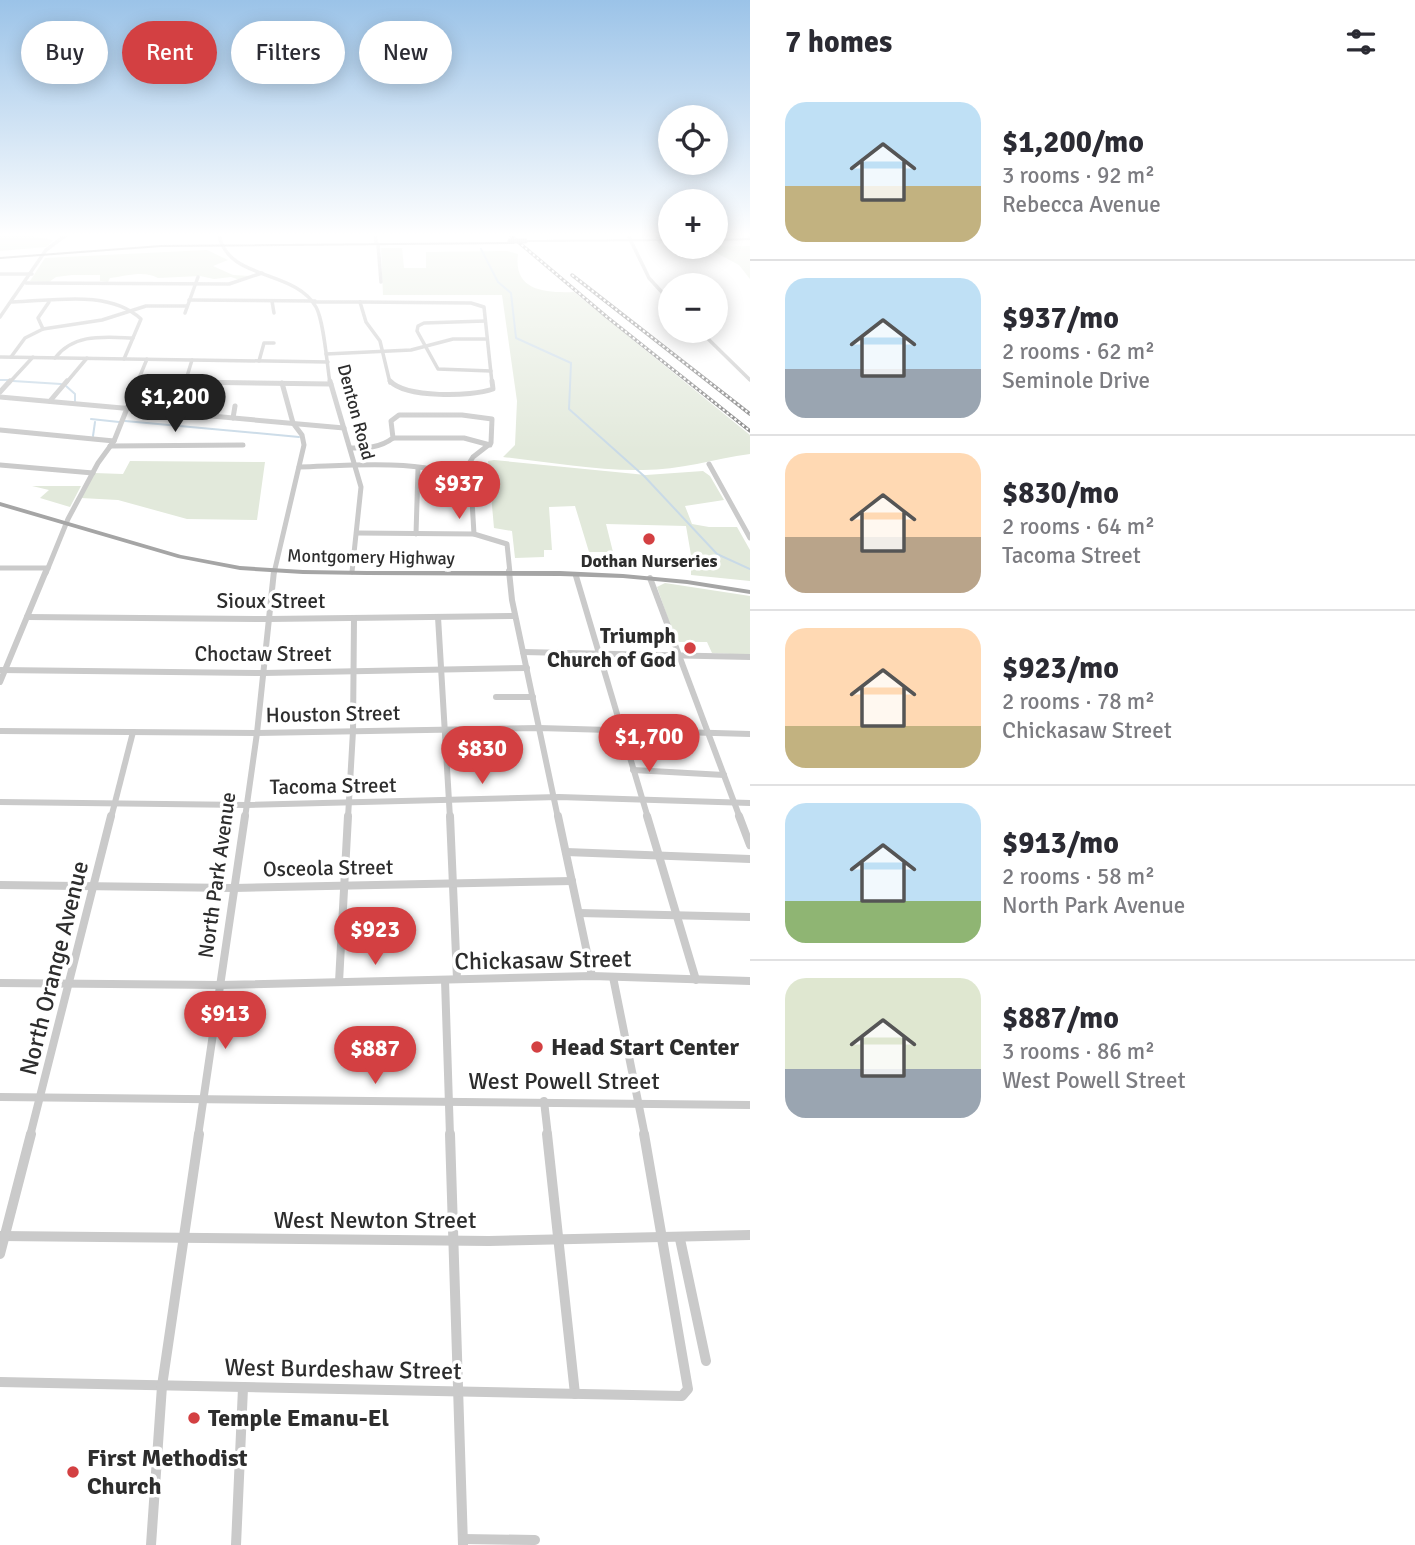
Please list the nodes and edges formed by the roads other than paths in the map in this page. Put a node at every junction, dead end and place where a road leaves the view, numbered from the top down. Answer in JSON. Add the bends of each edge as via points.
{"nodes":[{"id":1,"x":45,"y":307,"type":"edge"},
{"id":2,"x":123,"y":307,"type":"edge"},
{"id":3,"x":147,"y":307,"type":"edge"},
{"id":4,"x":187,"y":307,"type":"edge"},
{"id":5,"x":273,"y":307,"type":"edge"},
{"id":6,"x":316,"y":307,"type":"edge"},
{"id":7,"x":362,"y":307,"type":"edge"},
{"id":8,"x":483,"y":307,"type":"edge"},
{"id":9,"x":0,"y":308,"type":"edge"},
{"id":10,"x":7,"y":308,"type":"joint"},
{"id":11,"x":131,"y":310,"type":"junction"},
{"id":12,"x":185,"y":313,"type":"dead end"},
{"id":13,"x":274,"y":313,"type":"dead end"},
{"id":14,"x":0,"y":317,"type":"edge"},
{"id":15,"x":485,"y":321,"type":"junction"},
{"id":16,"x":43,"y":329,"type":"junction"},
{"id":17,"x":133,"y":338,"type":"junction"},
{"id":18,"x":487,"y":339,"type":"junction"},
{"id":19,"x":274,"y":343,"type":"dead end"},
{"id":20,"x":713,"y":343,"type":"edge"},
{"id":21,"x":425,"y":347,"type":"junction"},
{"id":22,"x":383,"y":352,"type":"junction"},
{"id":23,"x":326,"y":354,"type":"junction"},
{"id":24,"x":0,"y":357,"type":"edge"},
{"id":25,"x":11,"y":357,"type":"junction"},
{"id":26,"x":33,"y":357,"type":"junction"},
{"id":27,"x":55,"y":358,"type":"junction"},
{"id":28,"x":87,"y":358,"type":"junction"},
{"id":29,"x":124,"y":359,"type":"junction"},
{"id":30,"x":147,"y":359,"type":"junction"},
{"id":31,"x":192,"y":360,"type":"junction"},
{"id":32,"x":259,"y":361,"type":"junction"},
{"id":33,"x":328,"y":362,"type":"junction"},
{"id":34,"x":491,"y":371,"type":"junction"},
{"id":35,"x":750,"y":380,"type":"edge"},
{"id":36,"x":185,"y":382,"type":"junction"},
{"id":37,"x":282,"y":383,"type":"junction"},
{"id":38,"x":331,"y":384,"type":"junction"},
{"id":39,"x":0,"y":395,"type":"edge"},
{"id":40,"x":50,"y":401,"type":"junction"},
{"id":41,"x":235,"y":406,"type":"dead end"},
{"id":42,"x":127,"y":408,"type":"junction"},
{"id":43,"x":175,"y":413,"type":"junction"},
{"id":44,"x":233,"y":418,"type":"junction"},
{"id":45,"x":293,"y":423,"type":"junction"},
{"id":46,"x":344,"y":428,"type":"junction"},
{"id":47,"x":0,"y":430,"type":"edge"},
{"id":48,"x":393,"y":438,"type":"junction"},
{"id":49,"x":112,"y":443,"type":"junction"},
{"id":50,"x":490,"y":444,"type":"junction"},
{"id":51,"x":243,"y":445,"type":"dead end"},
{"id":52,"x":351,"y":448,"type":"junction"},
{"id":53,"x":709,"y":464,"type":"dead end"},
{"id":54,"x":0,"y":465,"type":"edge"},
{"id":55,"x":299,"y":467,"type":"junction"},
{"id":56,"x":357,"y":468,"type":"junction"},
{"id":57,"x":418,"y":469,"type":"junction"},
{"id":58,"x":93,"y":473,"type":"junction"},
{"id":59,"x":462,"y":475,"type":"junction"},
{"id":60,"x":0,"y":504,"type":"edge"},
{"id":61,"x":67,"y":524,"type":"junction"},
{"id":62,"x":357,"y":533,"type":"junction"},
{"id":63,"x":416,"y":534,"type":"junction"},
{"id":64,"x":474,"y":534,"type":"junction"},
{"id":65,"x":750,"y":538,"type":"edge"},
{"id":66,"x":0,"y":568,"type":"edge"},
{"id":67,"x":48,"y":568,"type":"junction"},
{"id":68,"x":274,"y":570,"type":"junction"},
{"id":69,"x":352,"y":572,"type":"junction"},
{"id":70,"x":509,"y":575,"type":"junction"},
{"id":71,"x":576,"y":576,"type":"junction"},
{"id":72,"x":650,"y":578,"type":"junction"},
{"id":73,"x":750,"y":592,"type":"edge"},
{"id":74,"x":515,"y":616,"type":"junction"},
{"id":75,"x":27,"y":617,"type":"junction"},
{"id":76,"x":438,"y":617,"type":"junction"},
{"id":77,"x":354,"y":618,"type":"junction"},
{"id":78,"x":269,"y":619,"type":"junction"},
{"id":79,"x":523,"y":652,"type":"junction"},
{"id":80,"x":599,"y":654,"type":"junction"},
{"id":81,"x":678,"y":654,"type":"junction"},
{"id":82,"x":750,"y":657,"type":"edge"},
{"id":83,"x":527,"y":668,"type":"junction"},
{"id":84,"x":2,"y":670,"type":"edge"},
{"id":85,"x":441,"y":670,"type":"junction"},
{"id":86,"x":354,"y":671,"type":"junction"},
{"id":87,"x":263,"y":673,"type":"junction"},
{"id":88,"x":0,"y":682,"type":"edge"},
{"id":89,"x":496,"y":697,"type":"dead end"},
{"id":90,"x":533,"y":697,"type":"junction"},
{"id":91,"x":539,"y":728,"type":"junction"},
{"id":92,"x":446,"y":729,"type":"junction"},
{"id":93,"x":0,"y":731,"type":"edge"},
{"id":94,"x":353,"y":731,"type":"junction"},
{"id":95,"x":622,"y":731,"type":"junction"},
{"id":96,"x":134,"y":732,"type":"junction"},
{"id":97,"x":257,"y":733,"type":"junction"},
{"id":98,"x":708,"y":733,"type":"junction"},
{"id":99,"x":750,"y":734,"type":"edge"},
{"id":100,"x":633,"y":770,"type":"junction"},
{"id":101,"x":724,"y":775,"type":"junction"},
{"id":102,"x":555,"y":798,"type":"junction"},
{"id":103,"x":641,"y":798,"type":"junction"},
{"id":104,"x":449,"y":801,"type":"junction"},
{"id":105,"x":734,"y":802,"type":"junction"},
{"id":106,"x":0,"y":803,"type":"edge"},
{"id":107,"x":116,"y":803,"type":"junction"},
{"id":108,"x":349,"y":803,"type":"junction"},
{"id":109,"x":750,"y":803,"type":"edge"},
{"id":110,"x":246,"y":805,"type":"junction"},
{"id":111,"x":750,"y":845,"type":"edge"},
{"id":112,"x":566,"y":852,"type":"junction"},
{"id":113,"x":659,"y":855,"type":"junction"},
{"id":114,"x":750,"y":859,"type":"edge"},
{"id":115,"x":572,"y":881,"type":"junction"},
{"id":116,"x":454,"y":883,"type":"junction"},
{"id":117,"x":0,"y":885,"type":"edge"},
{"id":118,"x":96,"y":886,"type":"junction"},
{"id":119,"x":345,"y":886,"type":"junction"},
{"id":120,"x":234,"y":888,"type":"junction"},
{"id":121,"x":579,"y":913,"type":"junction"},
{"id":122,"x":678,"y":915,"type":"junction"},
{"id":123,"x":750,"y":917,"type":"edge"},
{"id":124,"x":592,"y":976,"type":"junction"},
{"id":125,"x":612,"y":977,"type":"junction"},
{"id":126,"x":457,"y":979,"type":"junction"},
{"id":127,"x":445,"y":980,"type":"junction"},
{"id":128,"x":696,"y":980,"type":"junction"},
{"id":129,"x":750,"y":981,"type":"edge"},
{"id":130,"x":339,"y":982,"type":"junction"},
{"id":131,"x":0,"y":983,"type":"edge"},
{"id":132,"x":70,"y":983,"type":"junction"},
{"id":133,"x":220,"y":985,"type":"junction"},
{"id":134,"x":0,"y":1097,"type":"edge"},
{"id":135,"x":41,"y":1097,"type":"junction"},
{"id":136,"x":203,"y":1100,"type":"junction"},
{"id":137,"x":449,"y":1101,"type":"junction"},
{"id":138,"x":544,"y":1101,"type":"junction"},
{"id":139,"x":639,"y":1102,"type":"junction"},
{"id":140,"x":750,"y":1105,"type":"edge"},
{"id":141,"x":750,"y":1235,"type":"edge"},
{"id":142,"x":2,"y":1236,"type":"edge"},
{"id":143,"x":680,"y":1239,"type":"junction"},
{"id":144,"x":183,"y":1240,"type":"junction"},
{"id":145,"x":663,"y":1240,"type":"junction"},
{"id":146,"x":453,"y":1241,"type":"junction"},
{"id":147,"x":559,"y":1241,"type":"junction"},
{"id":148,"x":0,"y":1254,"type":"edge"},
{"id":149,"x":706,"y":1361,"type":"dead end"},
{"id":150,"x":0,"y":1382,"type":"edge"},
{"id":151,"x":162,"y":1386,"type":"junction"},
{"id":152,"x":243,"y":1388,"type":"junction"},
{"id":153,"x":458,"y":1392,"type":"junction"},
{"id":154,"x":575,"y":1394,"type":"junction"},
{"id":155,"x":535,"y":1540,"type":"dead end"},
{"id":156,"x":463,"y":1542,"type":"edge"},
{"id":157,"x":151,"y":1545,"type":"edge"},
{"id":158,"x":236,"y":1545,"type":"edge"}],
"edges":[{"from":1,"to":16,"type":"street","via":[[38,318]]},
{"from":2,"to":11,"type":"street"},
{"from":3,"to":11,"type":"street"},
{"from":4,"to":12,"type":"street"},
{"from":5,"to":13,"type":"street"},
{"from":6,"to":23,"type":"street","name":"Denton Road"},
{"from":7,"to":22,"type":"street"},
{"from":8,"to":15,"type":"street"},
{"from":9,"to":10,"type":"street"},
{"from":10,"to":14,"type":"street"},
{"from":11,"to":16,"type":"street","via":[[97,321]]},
{"from":11,"to":17,"type":"street","via":[[141,319]]},
{"from":15,"to":18,"type":"street"},
{"from":15,"to":21,"type":"street","via":[[421,324],[417,331]]},
{"from":16,"to":25,"type":"street","via":[[25,338]]},
{"from":17,"to":27,"type":"street","via":[[78,340],[63,346]]},
{"from":17,"to":29,"type":"street"},
{"from":18,"to":21,"type":"street","via":[[453,339]]},
{"from":18,"to":34,"type":"street"},
{"from":19,"to":32,"type":"street","via":[[264,343]]},
{"from":20,"to":35,"type":"street"},
{"from":21,"to":22,"type":"street"},
{"from":21,"to":34,"type":"street","via":[[440,370]]},
{"from":22,"to":23,"type":"street"},
{"from":22,"to":34,"type":"street","via":[[390,383],[405,391],[486,393],[493,388]]},
{"from":23,"to":33,"type":"street","name":"Denton Road"},
{"from":24,"to":25,"type":"street"},
{"from":25,"to":26,"type":"street"},
{"from":26,"to":27,"type":"street"},
{"from":26,"to":39,"type":"street"},
{"from":27,"to":28,"type":"street"},
{"from":28,"to":29,"type":"street"},
{"from":28,"to":40,"type":"street"},
{"from":29,"to":30,"type":"street"},
{"from":30,"to":31,"type":"street"},
{"from":30,"to":42,"type":"street"},
{"from":31,"to":32,"type":"street"},
{"from":31,"to":36,"type":"street"},
{"from":32,"to":33,"type":"street"},
{"from":33,"to":38,"type":"street","name":"Denton Road"},
{"from":36,"to":37,"type":"street"},
{"from":36,"to":43,"type":"street"},
{"from":37,"to":38,"type":"street"},
{"from":37,"to":45,"type":"street","name":"North Park Avenue"},
{"from":38,"to":46,"type":"street","name":"Denton Road"},
{"from":39,"to":40,"type":"street"},
{"from":40,"to":42,"type":"street"},
{"from":41,"to":44,"type":"street"},
{"from":42,"to":43,"type":"street"},
{"from":42,"to":49,"type":"street"},
{"from":43,"to":44,"type":"street"},
{"from":44,"to":45,"type":"street"},
{"from":45,"to":46,"type":"street"},
{"from":45,"to":55,"type":"street","name":"North Park Avenue","via":[[304,441]]},
{"from":46,"to":52,"type":"street","name":"Denton Road"},
{"from":47,"to":49,"type":"street"},
{"from":48,"to":50,"type":"street","via":[[464,438]]},
{"from":48,"to":50,"type":"street","via":[[391,421],[399,415],[470,415],[494,420]]},
{"from":48,"to":52,"type":"street","via":[[380,446]]},
{"from":49,"to":51,"type":"street"},
{"from":49,"to":58,"type":"street"},
{"from":50,"to":59,"type":"street","via":[[473,457]]},
{"from":52,"to":56,"type":"street","name":"Denton Road"},
{"from":53,"to":65,"type":"street"},
{"from":54,"to":58,"type":"street"},
{"from":55,"to":56,"type":"street"},
{"from":55,"to":68,"type":"street","name":"North Park Avenue"},
{"from":56,"to":57,"type":"street"},
{"from":56,"to":62,"type":"street","name":"Denton Road","via":[[361,491]]},
{"from":57,"to":59,"type":"street"},
{"from":57,"to":63,"type":"street"},
{"from":58,"to":61,"type":"street"},
{"from":59,"to":64,"type":"street","via":[[471,483]]},
{"from":60,"to":61,"type":"main road","name":"Montgomery Highway"},
{"from":61,"to":67,"type":"street"},
{"from":61,"to":68,"type":"main road","name":"Montgomery Highway","via":[[193,561]]},
{"from":62,"to":63,"type":"street"},
{"from":62,"to":69,"type":"street","name":"Denton Road"},
{"from":63,"to":64,"type":"street"},
{"from":64,"to":70,"type":"street","via":[[507,544]]},
{"from":66,"to":67,"type":"street"},
{"from":67,"to":75,"type":"street"},
{"from":68,"to":69,"type":"main road","name":"Montgomery Highway"},
{"from":68,"to":78,"type":"street","name":"North Park Avenue"},
{"from":69,"to":70,"type":"main road","name":"Montgomery Highway"},
{"from":70,"to":71,"type":"main road","name":"Montgomery Highway"},
{"from":70,"to":74,"type":"street"},
{"from":71,"to":72,"type":"main road","name":"Montgomery Highway"},
{"from":71,"to":80,"type":"street"},
{"from":72,"to":73,"type":"main road","name":"Montgomery Highway"},
{"from":72,"to":81,"type":"street"},
{"from":74,"to":76,"type":"street","name":"Sioux Street"},
{"from":74,"to":79,"type":"street"},
{"from":75,"to":78,"type":"street","name":"Sioux Street"},
{"from":75,"to":84,"type":"street"},
{"from":76,"to":77,"type":"street","name":"Sioux Street"},
{"from":76,"to":85,"type":"street"},
{"from":77,"to":78,"type":"street","name":"Sioux Street"},
{"from":77,"to":86,"type":"street"},
{"from":78,"to":87,"type":"street","name":"North Park Avenue"},
{"from":79,"to":80,"type":"street"},
{"from":79,"to":83,"type":"street"},
{"from":80,"to":81,"type":"street"},
{"from":80,"to":95,"type":"street"},
{"from":81,"to":82,"type":"street"},
{"from":81,"to":98,"type":"street"},
{"from":83,"to":85,"type":"street","name":"Choctaw Street"},
{"from":83,"to":90,"type":"street"},
{"from":84,"to":87,"type":"street","name":"Choctaw Street"},
{"from":84,"to":88,"type":"street"},
{"from":85,"to":86,"type":"street","name":"Choctaw Street"},
{"from":85,"to":92,"type":"street"},
{"from":86,"to":87,"type":"street","name":"Choctaw Street"},
{"from":86,"to":94,"type":"street"},
{"from":87,"to":97,"type":"street","name":"North Park Avenue"},
{"from":89,"to":90,"type":"street"},
{"from":90,"to":91,"type":"street"},
{"from":91,"to":92,"type":"street","name":"Houston Street"},
{"from":91,"to":95,"type":"street","name":"Houston Street"},
{"from":91,"to":102,"type":"street"},
{"from":92,"to":94,"type":"street","name":"Houston Street"},
{"from":92,"to":104,"type":"street"},
{"from":93,"to":96,"type":"street","name":"Houston Street"},
{"from":94,"to":97,"type":"street","name":"Houston Street"},
{"from":94,"to":108,"type":"street"},
{"from":95,"to":98,"type":"street","name":"Houston Street"},
{"from":95,"to":100,"type":"street"},
{"from":96,"to":97,"type":"street","name":"Houston Street"},
{"from":96,"to":107,"type":"street","name":"North Orange Avenue"},
{"from":97,"to":110,"type":"street","name":"North Park Avenue"},
{"from":98,"to":99,"type":"street","name":"Houston Street"},
{"from":98,"to":101,"type":"street"},
{"from":100,"to":101,"type":"street"},
{"from":100,"to":103,"type":"street"},
{"from":101,"to":105,"type":"street"},
{"from":102,"to":103,"type":"street","name":"Tacoma Street"},
{"from":102,"to":104,"type":"street","name":"Tacoma Street"},
{"from":102,"to":112,"type":"street"},
{"from":103,"to":105,"type":"street","name":"Tacoma Street"},
{"from":103,"to":113,"type":"street"},
{"from":104,"to":108,"type":"street","name":"Tacoma Street"},
{"from":104,"to":116,"type":"street"},
{"from":105,"to":109,"type":"street","name":"Tacoma Street"},
{"from":105,"to":111,"type":"street"},
{"from":106,"to":107,"type":"street","name":"Tacoma Street"},
{"from":107,"to":110,"type":"street","name":"Tacoma Street"},
{"from":107,"to":118,"type":"street","name":"North Orange Avenue"},
{"from":108,"to":110,"type":"street","name":"Tacoma Street"},
{"from":108,"to":119,"type":"street"},
{"from":110,"to":120,"type":"street","name":"North Park Avenue"},
{"from":112,"to":113,"type":"street"},
{"from":112,"to":115,"type":"street"},
{"from":113,"to":114,"type":"street"},
{"from":113,"to":122,"type":"street"},
{"from":115,"to":116,"type":"street","name":"Osceola Street"},
{"from":115,"to":121,"type":"street"},
{"from":116,"to":119,"type":"street","name":"Osceola Street"},
{"from":116,"to":126,"type":"street"},
{"from":117,"to":118,"type":"street","name":"Osceola Street"},
{"from":118,"to":120,"type":"street","name":"Osceola Street"},
{"from":118,"to":132,"type":"street","name":"North Orange Avenue"},
{"from":119,"to":120,"type":"street","name":"Osceola Street"},
{"from":119,"to":130,"type":"street"},
{"from":120,"to":133,"type":"street","name":"North Park Avenue"},
{"from":121,"to":122,"type":"street"},
{"from":121,"to":124,"type":"street"},
{"from":122,"to":123,"type":"street"},
{"from":122,"to":128,"type":"street"},
{"from":124,"to":125,"type":"street","name":"Chickasaw Street"},
{"from":124,"to":126,"type":"street","name":"Chickasaw Street"},
{"from":125,"to":128,"type":"street","name":"Chickasaw Street"},
{"from":125,"to":139,"type":"street"},
{"from":126,"to":127,"type":"street","name":"Chickasaw Street"},
{"from":127,"to":130,"type":"street","name":"Chickasaw Street"},
{"from":127,"to":137,"type":"street"},
{"from":128,"to":129,"type":"street","name":"Chickasaw Street"},
{"from":130,"to":133,"type":"street","name":"Chickasaw Street"},
{"from":131,"to":132,"type":"street","name":"Chickasaw Street"},
{"from":132,"to":133,"type":"street","name":"Chickasaw Street"},
{"from":132,"to":135,"type":"street","name":"North Orange Avenue"},
{"from":133,"to":136,"type":"street","name":"North Park Avenue"},
{"from":134,"to":135,"type":"street","name":"West Powell Street"},
{"from":135,"to":136,"type":"street","name":"West Powell Street"},
{"from":135,"to":142,"type":"street","name":"North Orange Avenue"},
{"from":136,"to":137,"type":"street","name":"West Powell Street"},
{"from":136,"to":144,"type":"street","name":"North Park Avenue"},
{"from":137,"to":138,"type":"street","name":"West Powell Street"},
{"from":137,"to":146,"type":"street"},
{"from":138,"to":139,"type":"street","name":"West Powell Street"},
{"from":138,"to":147,"type":"street"},
{"from":139,"to":140,"type":"street","name":"West Powell Street"},
{"from":139,"to":145,"type":"street"},
{"from":141,"to":143,"type":"street","name":"West Newton Street"},
{"from":142,"to":144,"type":"street","name":"West Newton Street"},
{"from":142,"to":148,"type":"street","name":"North Orange Avenue"},
{"from":143,"to":145,"type":"street","name":"West Newton Street"},
{"from":143,"to":149,"type":"street"},
{"from":144,"to":146,"type":"street","name":"West Newton Street"},
{"from":144,"to":151,"type":"street","name":"North Park Avenue"},
{"from":145,"to":147,"type":"street","name":"West Newton Street"},
{"from":145,"to":154,"type":"street","name":"West Burdeshaw Street","via":[[685,1393]]},
{"from":146,"to":147,"type":"street","name":"West Newton Street"},
{"from":146,"to":153,"type":"street"},
{"from":147,"to":154,"type":"street"},
{"from":150,"to":151,"type":"street","name":"West Burdeshaw Street"},
{"from":151,"to":152,"type":"street","name":"West Burdeshaw Street"},
{"from":151,"to":157,"type":"street","name":"North Park Avenue"},
{"from":152,"to":153,"type":"street","name":"West Burdeshaw Street"},
{"from":152,"to":158,"type":"street"},
{"from":153,"to":154,"type":"street","name":"West Burdeshaw Street"},
{"from":153,"to":156,"type":"street"},
{"from":155,"to":156,"type":"street"}]}
